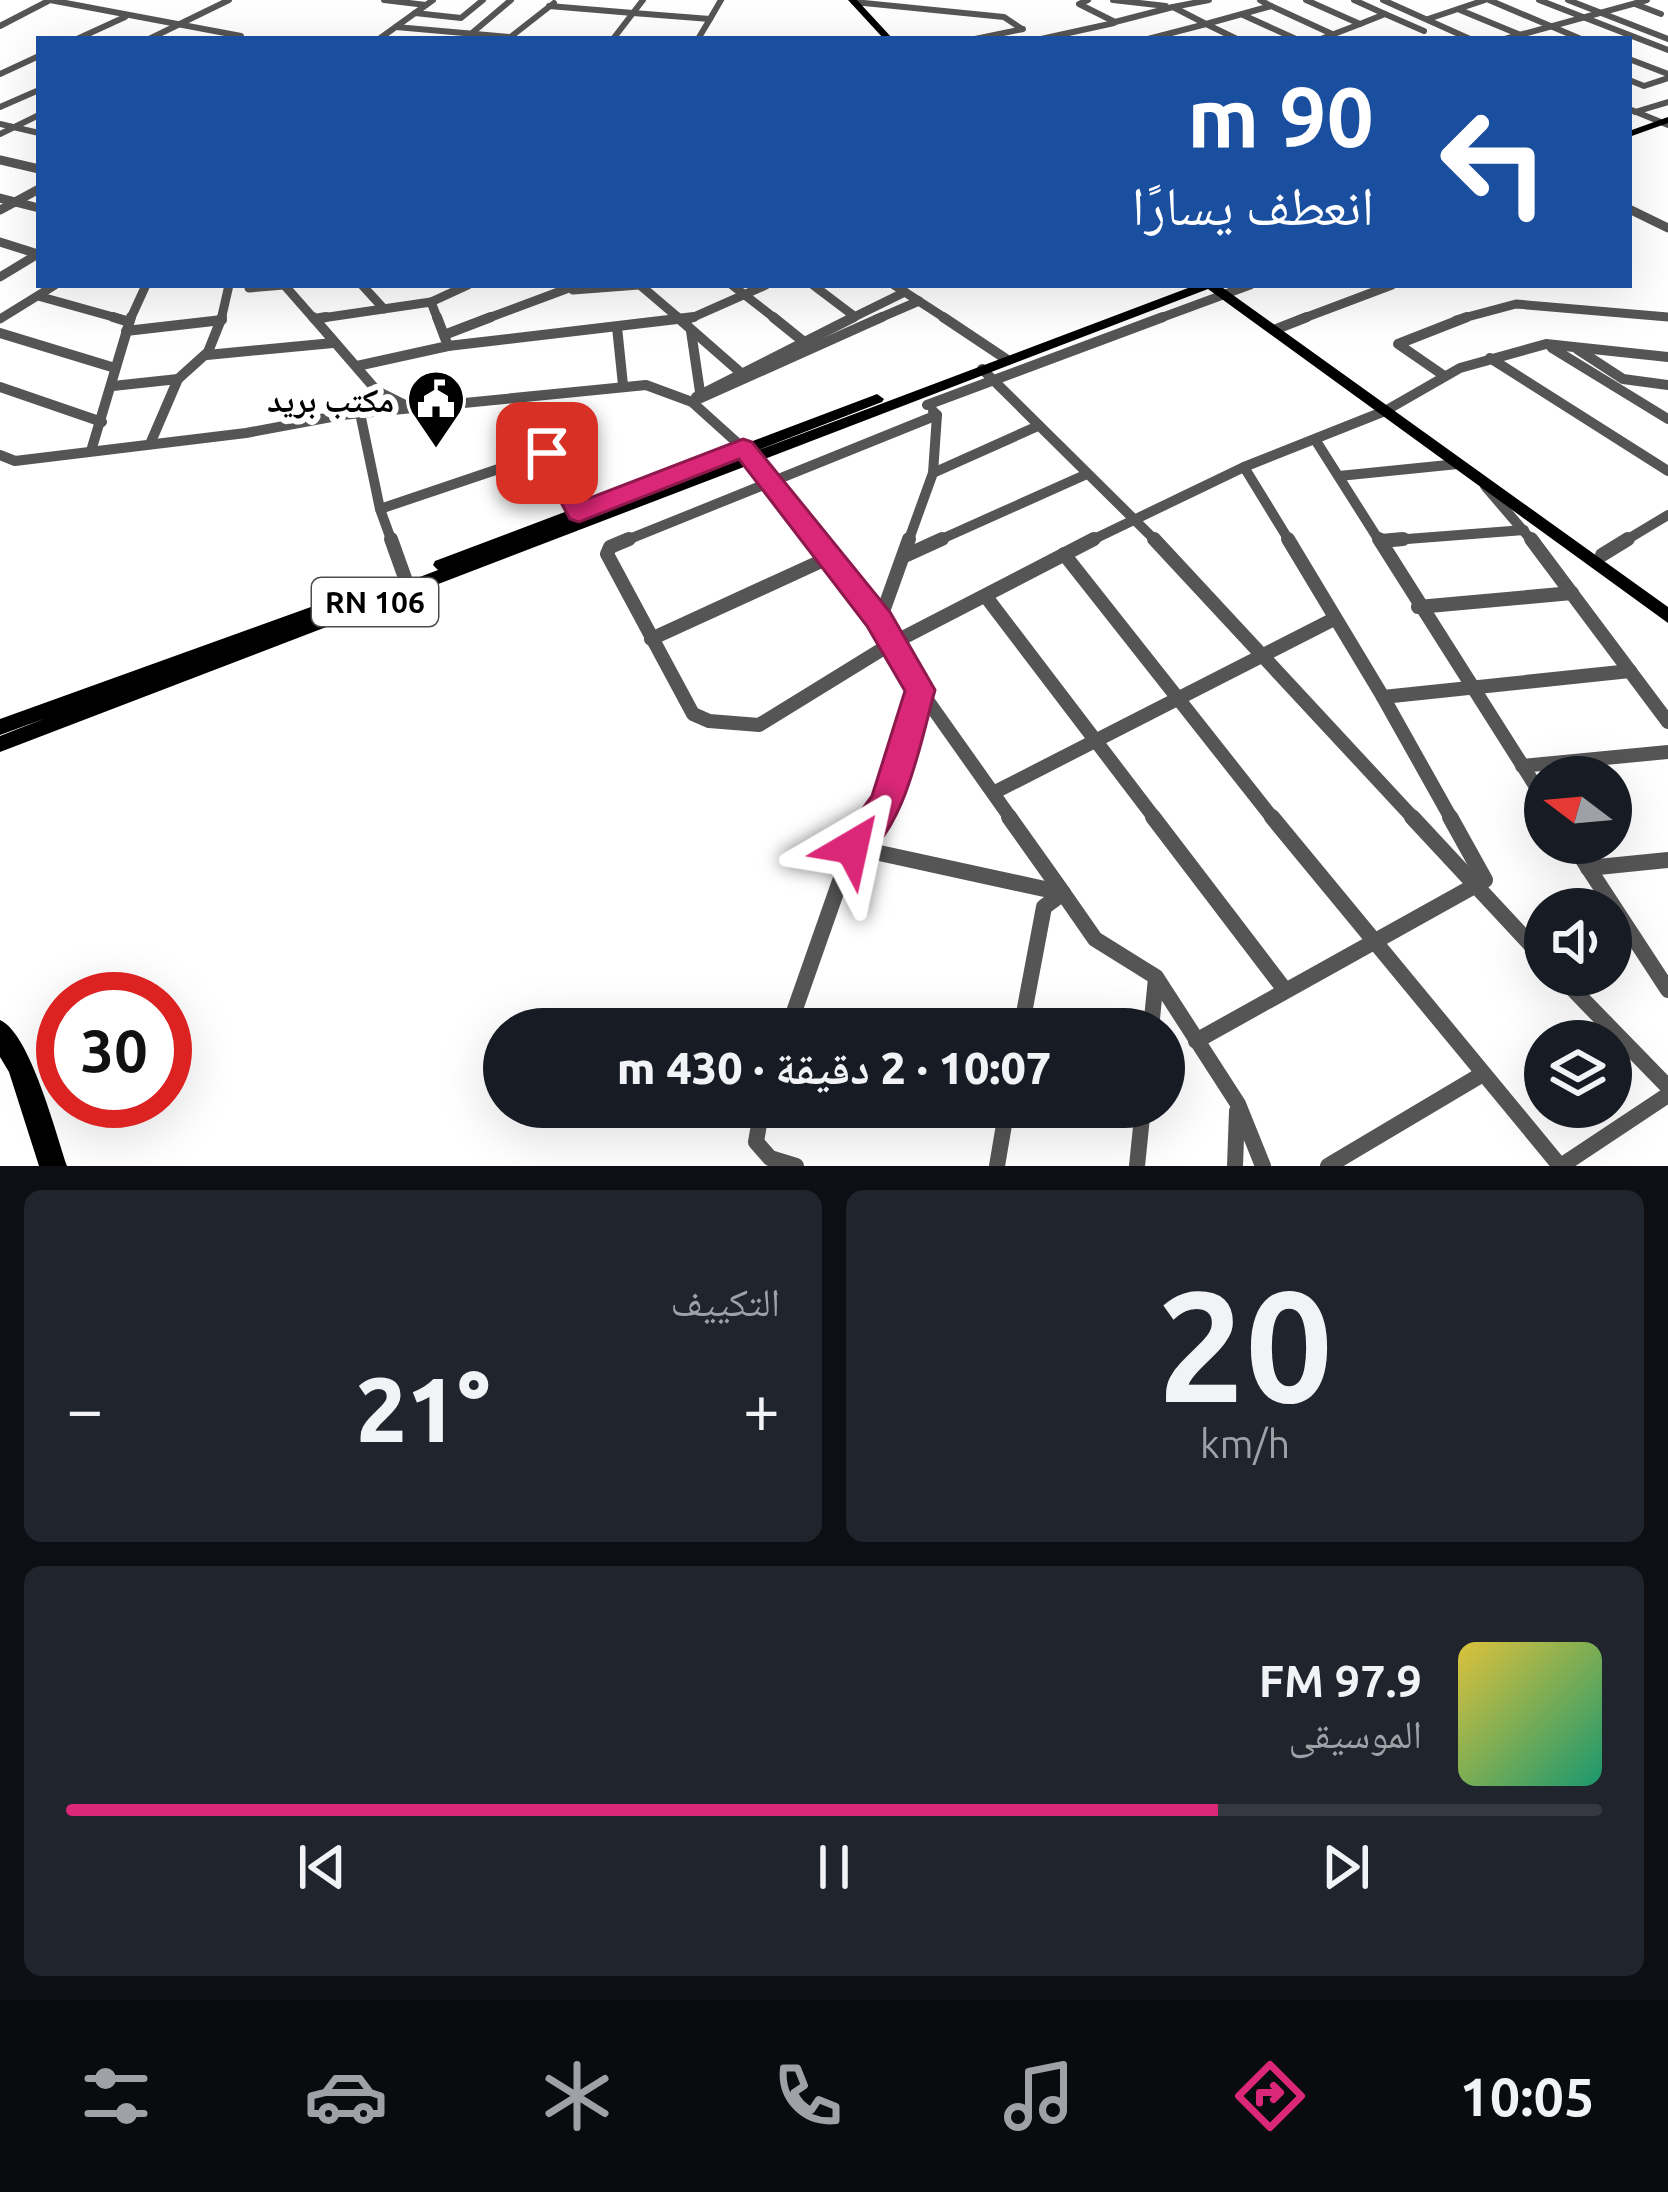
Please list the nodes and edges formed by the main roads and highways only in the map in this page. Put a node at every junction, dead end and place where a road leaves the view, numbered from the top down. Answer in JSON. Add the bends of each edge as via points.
{"nodes":[{"id":1,"x":853,"y":1,"type":"edge"},
{"id":2,"x":886,"y":36,"type":"edge"},
{"id":3,"x":1666,"y":123,"type":"edge"},
{"id":4,"x":1632,"y":136,"type":"edge"},
{"id":5,"x":1179,"y":288,"type":"edge"},
{"id":6,"x":1219,"y":288,"type":"edge"},
{"id":7,"x":1003,"y":357,"type":"junction"},
{"id":8,"x":1389,"y":410,"type":"junction"},
{"id":9,"x":746,"y":454,"type":"junction"},
{"id":10,"x":1668,"y":603,"type":"edge"},
{"id":11,"x":1668,"y":616,"type":"edge"},
{"id":12,"x":0,"y":727,"type":"edge"},
{"id":13,"x":0,"y":744,"type":"edge"},
{"id":14,"x":0,"y":1034,"type":"edge"},
{"id":15,"x":52,"y":1166,"type":"edge"}],
"edges":[{"from":1,"to":2,"type":"main road"},
{"from":3,"to":4,"type":"main road"},
{"from":5,"to":7,"type":"main road","number":"RN 106"},
{"from":6,"to":7,"type":"main road","number":"RN 106"},
{"from":6,"to":8,"type":"main road"},
{"from":7,"to":9,"type":"main road","number":"RN 106"},
{"from":7,"to":9,"type":"main road","via":[[988,375],[928,405]]},
{"from":8,"to":10,"type":"main road"},
{"from":8,"to":11,"type":"main road"},
{"from":9,"to":12,"type":"main road","number":"RN 106"},
{"from":9,"to":13,"type":"main road","number":"RN 106"},
{"from":14,"to":15,"type":"highway","via":[[20,1066]]}]}
